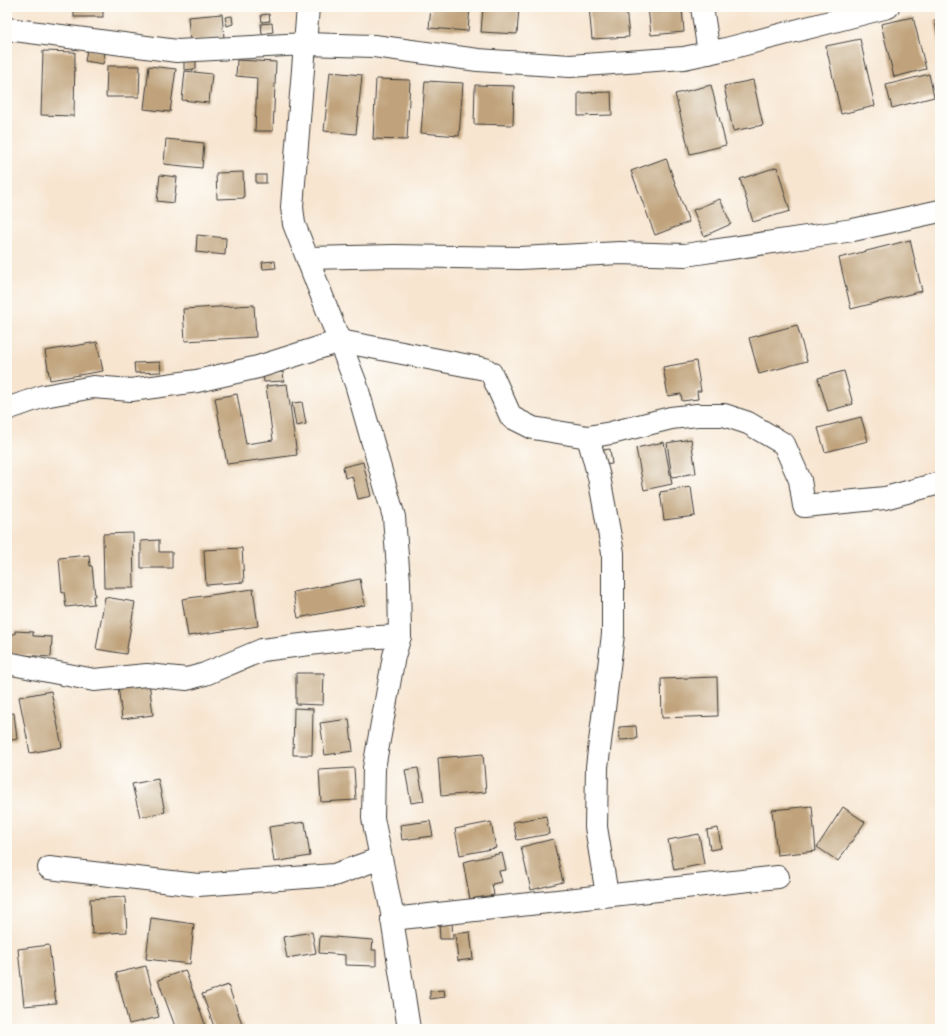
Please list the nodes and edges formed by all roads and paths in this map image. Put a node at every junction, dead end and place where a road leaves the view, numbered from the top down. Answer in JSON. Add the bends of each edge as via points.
{"nodes":[{"id":1,"x":308,"y":7,"type":"edge"},
{"id":2,"x":702,"y":7,"type":"edge"},
{"id":3,"x":888,"y":7,"type":"edge"},
{"id":4,"x":7,"y":29,"type":"edge"},
{"id":5,"x":305,"y":44,"type":"junction"},
{"id":6,"x":708,"y":53,"type":"junction"},
{"id":7,"x":940,"y":211,"type":"edge"},
{"id":8,"x":308,"y":258,"type":"junction"},
{"id":9,"x":340,"y":341,"type":"junction"},
{"id":10,"x":7,"y":409,"type":"edge"},
{"id":11,"x":588,"y":437,"type":"junction"},
{"id":12,"x":940,"y":483,"type":"edge"},
{"id":13,"x":400,"y":636,"type":"junction"},
{"id":14,"x":7,"y":663,"type":"edge"},
{"id":15,"x":381,"y":858,"type":"junction"},
{"id":16,"x":49,"y":868,"type":"dead end"},
{"id":17,"x":778,"y":877,"type":"dead end"},
{"id":18,"x":607,"y":895,"type":"junction"},
{"id":19,"x":392,"y":918,"type":"junction"},
{"id":20,"x":409,"y":1029,"type":"edge"}],
"edges":[{"from":1,"to":5,"type":"street"},
{"from":2,"to":6,"type":"street"},
{"from":3,"to":6,"type":"street"},
{"from":4,"to":5,"type":"street","via":[[178,51]]},
{"from":5,"to":6,"type":"street","via":[[374,46],[478,60],[570,66],[684,58]]},
{"from":5,"to":8,"type":"street","via":[[292,207],[294,224]]},
{"from":7,"to":8,"type":"street","via":[[853,230],[685,255],[620,253],[520,258]]},
{"from":8,"to":9,"type":"street"},
{"from":9,"to":10,"type":"street","via":[[258,367],[197,381],[131,390],[93,387],[44,396]]},
{"from":9,"to":11,"type":"street","via":[[485,369],[491,373],[511,418],[533,428]]},
{"from":9,"to":13,"type":"street","via":[[356,384],[394,517]]},
{"from":11,"to":12,"type":"street","via":[[671,418],[724,415],[748,423],[784,444],[800,480],[804,506],[885,498]]},
{"from":11,"to":18,"type":"street","via":[[599,477],[613,553],[613,634],[597,766],[596,826]]},
{"from":13,"to":14,"type":"street","via":[[357,638],[262,650],[205,674],[186,679],[147,675],[94,680]]},
{"from":13,"to":15,"type":"street","via":[[394,656],[374,768],[373,818]]},
{"from":15,"to":16,"type":"street","via":[[334,874],[198,885]]},
{"from":15,"to":19,"type":"street"},
{"from":17,"to":18,"type":"street"},
{"from":18,"to":19,"type":"street"},
{"from":19,"to":20,"type":"street"}]}
